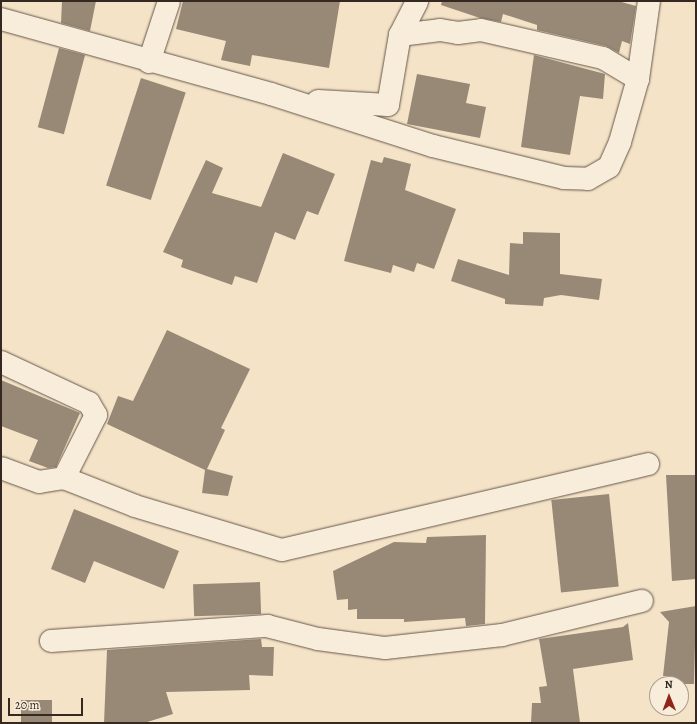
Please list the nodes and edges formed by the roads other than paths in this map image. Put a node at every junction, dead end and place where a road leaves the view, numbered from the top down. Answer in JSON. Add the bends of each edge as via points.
{"nodes":[{"id":1,"x":169,"y":1,"type":"edge"},
{"id":2,"x":417,"y":1,"type":"edge"},
{"id":3,"x":649,"y":1,"type":"edge"},
{"id":4,"x":1,"y":18,"type":"edge"},
{"id":5,"x":400,"y":35,"type":"junction"},
{"id":6,"x":149,"y":62,"type":"junction"},
{"id":7,"x":638,"y":79,"type":"junction"},
{"id":8,"x":271,"y":94,"type":"junction"},
{"id":9,"x":1,"y":362,"type":"edge"},
{"id":10,"x":648,"y":464,"type":"dead end"},
{"id":11,"x":1,"y":468,"type":"edge"},
{"id":12,"x":64,"y":478,"type":"junction"},
{"id":13,"x":642,"y":601,"type":"dead end"},
{"id":14,"x":51,"y":641,"type":"dead end"}],
"edges":[{"from":1,"to":6,"type":"street"},
{"from":2,"to":5,"type":"street"},
{"from":3,"to":7,"type":"street"},
{"from":4,"to":6,"type":"street"},
{"from":5,"to":7,"type":"street","via":[[481,30],[603,58]]},
{"from":5,"to":8,"type":"street","via":[[388,105]]},
{"from":6,"to":8,"type":"street"},
{"from":7,"to":8,"type":"street","via":[[620,142],[609,167],[588,179],[564,178],[433,146]]},
{"from":9,"to":12,"type":"street","via":[[94,408],[94,422]]},
{"from":10,"to":12,"type":"street","via":[[615,474],[490,499],[282,550],[135,506]]},
{"from":11,"to":12,"type":"street","via":[[39,482]]},
{"from":13,"to":14,"type":"street","via":[[502,635],[385,648],[318,639],[267,626]]}]}
